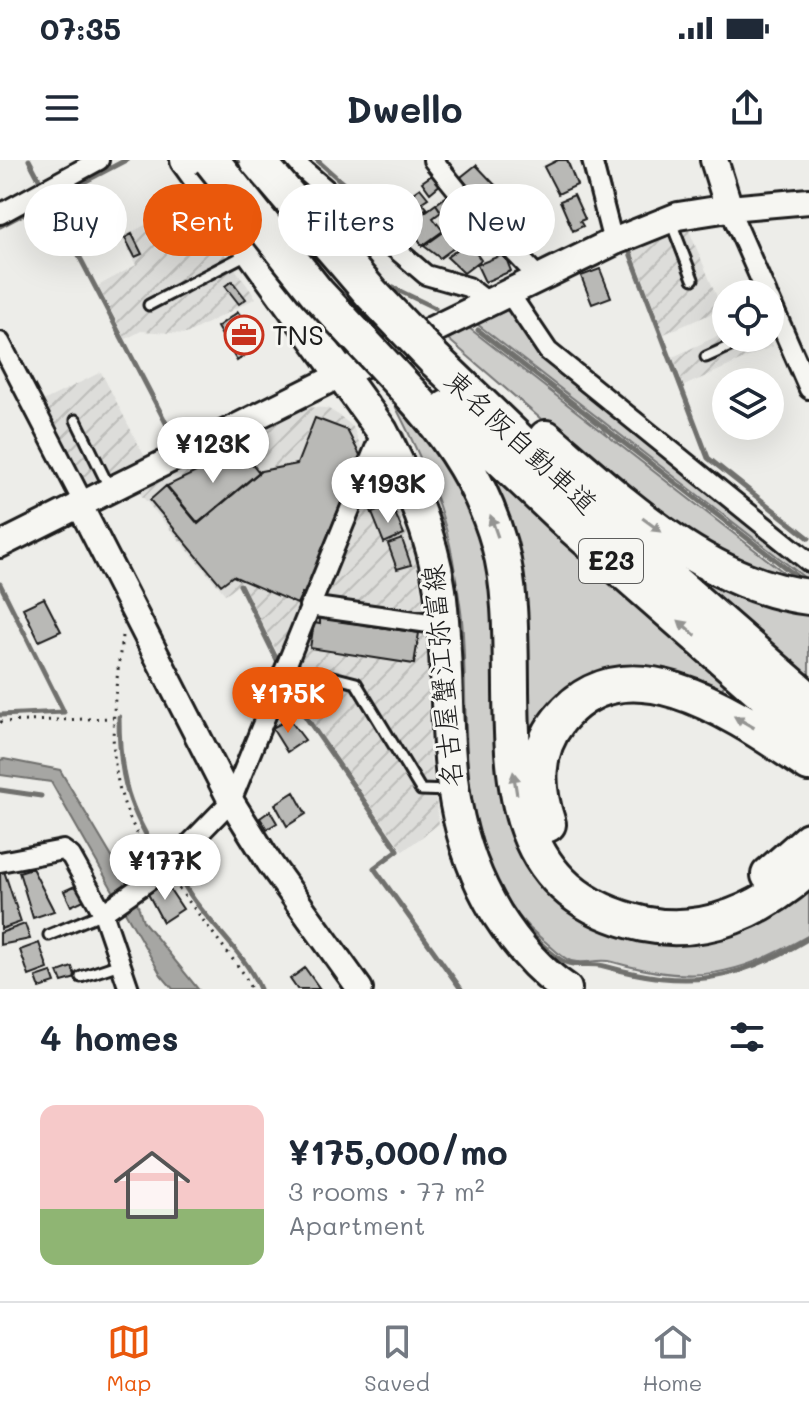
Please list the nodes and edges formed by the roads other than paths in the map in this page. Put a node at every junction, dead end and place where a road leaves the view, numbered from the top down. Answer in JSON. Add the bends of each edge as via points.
{"nodes":[{"id":1,"x":99,"y":160,"type":"edge"},
{"id":2,"x":186,"y":160,"type":"edge"},
{"id":3,"x":211,"y":160,"type":"edge"},
{"id":4,"x":226,"y":160,"type":"edge"},
{"id":5,"x":433,"y":160,"type":"edge"},
{"id":6,"x":592,"y":160,"type":"edge"},
{"id":7,"x":714,"y":160,"type":"edge"},
{"id":8,"x":272,"y":164,"type":"edge"},
{"id":9,"x":204,"y":184,"type":"edge"},
{"id":10,"x":809,"y":201,"type":"edge"},
{"id":11,"x":729,"y":208,"type":"junction"},
{"id":12,"x":0,"y":214,"type":"edge"},
{"id":13,"x":669,"y":219,"type":"junction"},
{"id":14,"x":613,"y":242,"type":"junction"},
{"id":15,"x":243,"y":256,"type":"edge"},
{"id":16,"x":258,"y":256,"type":"edge"},
{"id":17,"x":539,"y":278,"type":"junction"},
{"id":18,"x":693,"y":279,"type":"dead end"},
{"id":19,"x":761,"y":280,"type":"edge"},
{"id":20,"x":499,"y":298,"type":"junction"},
{"id":21,"x":149,"y":305,"type":"dead end"},
{"id":22,"x":784,"y":335,"type":"edge"},
{"id":23,"x":0,"y":342,"type":"edge"},
{"id":24,"x":717,"y":352,"type":"edge"},
{"id":25,"x":802,"y":353,"type":"edge"},
{"id":26,"x":706,"y":357,"type":"dead end"},
{"id":27,"x":427,"y":371,"type":"junction"},
{"id":28,"x":342,"y":374,"type":"junction"},
{"id":29,"x":809,"y":389,"type":"edge"},
{"id":30,"x":76,"y":420,"type":"dead end"},
{"id":31,"x":382,"y":431,"type":"junction"},
{"id":32,"x":111,"y":490,"type":"junction"},
{"id":33,"x":82,"y":505,"type":"junction"},
{"id":34,"x":0,"y":545,"type":"edge"},
{"id":35,"x":809,"y":562,"type":"edge"},
{"id":36,"x":802,"y":596,"type":"edge"},
{"id":37,"x":309,"y":606,"type":"junction"},
{"id":38,"x":443,"y":625,"type":"junction"},
{"id":39,"x":329,"y":676,"type":"dead end"},
{"id":40,"x":809,"y":700,"type":"edge"},
{"id":41,"x":809,"y":734,"type":"edge"},
{"id":42,"x":809,"y":764,"type":"edge"},
{"id":43,"x":451,"y":792,"type":"junction"},
{"id":44,"x":231,"y":801,"type":"junction"},
{"id":45,"x":809,"y":840,"type":"edge"},
{"id":46,"x":0,"y":862,"type":"edge"},
{"id":47,"x":809,"y":868,"type":"edge"},
{"id":48,"x":108,"y":909,"type":"junction"},
{"id":49,"x":49,"y":935,"type":"dead end"},
{"id":50,"x":120,"y":964,"type":"junction"},
{"id":51,"x":81,"y":977,"type":"dead end"},
{"id":52,"x":129,"y":989,"type":"edge"},
{"id":53,"x":360,"y":989,"type":"edge"},
{"id":54,"x":566,"y":989,"type":"edge"}],
"edges":[{"from":1,"to":12,"type":"street"},
{"from":2,"to":9,"type":"main road","name":"名古屋蟹江弥富線"},
{"from":3,"to":27,"type":"highway","bridge":true,"via":[[317,293]]},
{"from":4,"to":27,"type":"highway","name":"東名阪自動車道","number":"E23","via":[[296,246]]},
{"from":5,"to":17,"type":"street"},
{"from":6,"to":14,"type":"street"},
{"from":7,"to":11,"type":"main road"},
{"from":8,"to":20,"type":"street","via":[[426,275]]},
{"from":8,"to":27,"type":"highway","bridge":true},
{"from":10,"to":11,"type":"street"},
{"from":11,"to":13,"type":"main road"},
{"from":11,"to":19,"type":"street"},
{"from":13,"to":14,"type":"main road"},
{"from":13,"to":18,"type":"lane"},
{"from":14,"to":17,"type":"main road"},
{"from":15,"to":21,"type":"lane"},
{"from":16,"to":28,"type":"main road","name":"名古屋蟹江弥富線"},
{"from":17,"to":20,"type":"main road"},
{"from":20,"to":28,"type":"main road"},
{"from":20,"to":35,"type":"street","via":[[548,351]]},
{"from":22,"to":25,"type":"street"},
{"from":23,"to":33,"type":"street"},
{"from":24,"to":26,"type":"lane"},
{"from":25,"to":29,"type":"street"},
{"from":27,"to":36,"type":"highway","one_way":true,"via":[[660,531],[747,580]]},
{"from":27,"to":40,"type":"highway","name":"東名阪自動車道","number":"E23"},
{"from":41,"to":27,"type":"highway","name":"東名阪自動車道","number":"E23","one_way":true,"via":[[477,440]]},
{"from":47,"to":27,"type":"highway","one_way":true,"via":[[748,911],[678,927],[616,915],[580,896],[552,871],[532,839],[514,779],[511,604],[499,542]]},
{"from":28,"to":31,"type":"main road","name":"名古屋蟹江弥富線"},
{"from":28,"to":32,"type":"street"},
{"from":30,"to":32,"type":"lane"},
{"from":31,"to":37,"type":"street"},
{"from":31,"to":38,"type":"main road","name":"名古屋蟹江弥富線","via":[[420,512],[435,564]]},
{"from":32,"to":33,"type":"street"},
{"from":33,"to":34,"type":"street"},
{"from":33,"to":44,"type":"street"},
{"from":37,"to":38,"type":"street"},
{"from":37,"to":44,"type":"street"},
{"from":38,"to":43,"type":"main road","name":"名古屋蟹江弥富線"},
{"from":39,"to":43,"type":"lane","via":[[356,683],[421,790]]},
{"from":42,"to":45,"type":"highway","one_way":true,"via":[[696,696],[624,684],[593,694],[565,714],[545,743],[538,782],[547,822],[568,858],[599,883],[640,901],[693,905],[732,895],[768,875]]},
{"from":43,"to":54,"type":"main road","name":"名古屋蟹江弥富線","via":[[484,892],[525,952]]},
{"from":44,"to":48,"type":"street","via":[[162,871]]},
{"from":44,"to":53,"type":"street"},
{"from":46,"to":48,"type":"street","via":[[63,850]]},
{"from":48,"to":49,"type":"lane"},
{"from":48,"to":50,"type":"street"},
{"from":50,"to":51,"type":"lane"},
{"from":50,"to":52,"type":"street"}]}
